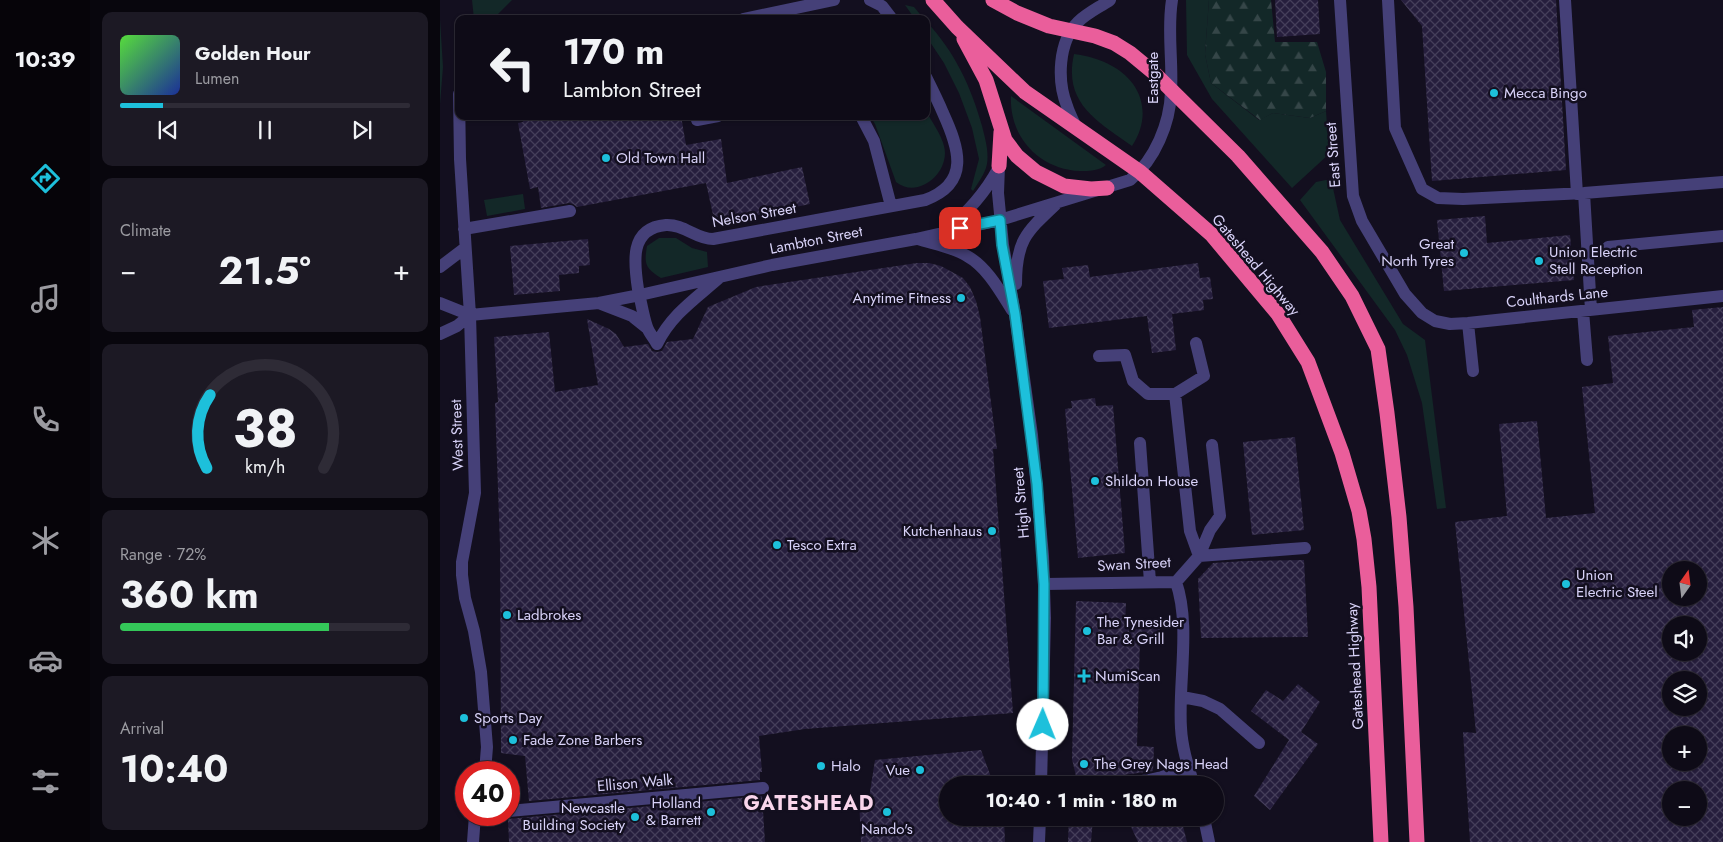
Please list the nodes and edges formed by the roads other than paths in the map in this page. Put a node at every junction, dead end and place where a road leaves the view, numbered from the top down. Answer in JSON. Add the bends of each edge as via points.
{"nodes":[{"id":1,"x":834,"y":0,"type":"edge"},
{"id":2,"x":934,"y":0,"type":"edge"},
{"id":3,"x":993,"y":0,"type":"edge"},
{"id":4,"x":1110,"y":0,"type":"edge"},
{"id":5,"x":1172,"y":0,"type":"edge"},
{"id":6,"x":1340,"y":0,"type":"edge"},
{"id":7,"x":1388,"y":0,"type":"edge"},
{"id":8,"x":1565,"y":0,"type":"edge"},
{"id":9,"x":873,"y":1,"type":"edge"},
{"id":10,"x":763,"y":15,"type":"edge"},
{"id":11,"x":890,"y":15,"type":"edge"},
{"id":12,"x":957,"y":27,"type":"junction"},
{"id":13,"x":1070,"y":32,"type":"junction"},
{"id":14,"x":930,"y":86,"type":"edge"},
{"id":15,"x":1172,"y":92,"type":"junction"},
{"id":16,"x":459,"y":120,"type":"edge"},
{"id":17,"x":863,"y":120,"type":"edge"},
{"id":18,"x":1000,"y":127,"type":"junction"},
{"id":19,"x":1076,"y":127,"type":"junction"},
{"id":20,"x":999,"y":166,"type":"junction"},
{"id":21,"x":1140,"y":172,"type":"junction"},
{"id":22,"x":1723,"y":182,"type":"edge"},
{"id":23,"x":1107,"y":188,"type":"junction"},
{"id":24,"x":1581,"y":194,"type":"junction"},
{"id":25,"x":1058,"y":202,"type":"junction"},
{"id":26,"x":891,"y":206,"type":"junction"},
{"id":27,"x":570,"y":211,"type":"dead end"},
{"id":28,"x":1000,"y":220,"type":"junction"},
{"id":29,"x":464,"y":229,"type":"junction"},
{"id":30,"x":943,"y":232,"type":"junction"},
{"id":31,"x":1723,"y":236,"type":"edge"},
{"id":32,"x":916,"y":239,"type":"junction"},
{"id":33,"x":1608,"y":247,"type":"dead end"},
{"id":34,"x":465,"y":248,"type":"junction"},
{"id":35,"x":440,"y":267,"type":"edge"},
{"id":36,"x":720,"y":277,"type":"junction"},
{"id":37,"x":1405,"y":294,"type":"joint"},
{"id":38,"x":640,"y":295,"type":"junction"},
{"id":39,"x":1723,"y":296,"type":"edge"},
{"id":40,"x":440,"y":303,"type":"edge"},
{"id":41,"x":599,"y":303,"type":"junction"},
{"id":42,"x":1587,"y":310,"type":"junction"},
{"id":43,"x":1015,"y":314,"type":"junction"},
{"id":44,"x":470,"y":315,"type":"junction"},
{"id":45,"x":1468,"y":323,"type":"junction"},
{"id":46,"x":647,"y":328,"type":"junction"},
{"id":47,"x":440,"y":334,"type":"edge"},
{"id":48,"x":1196,"y":343,"type":"dead end"},
{"id":49,"x":1099,"y":356,"type":"dead end"},
{"id":50,"x":1587,"y":360,"type":"dead end"},
{"id":51,"x":1473,"y":371,"type":"dead end"},
{"id":52,"x":1175,"y":394,"type":"junction"},
{"id":53,"x":1140,"y":443,"type":"dead end"},
{"id":54,"x":1212,"y":445,"type":"dead end"},
{"id":55,"x":1306,"y":548,"type":"dead end"},
{"id":56,"x":1200,"y":556,"type":"junction"},
{"id":57,"x":1150,"y":582,"type":"junction"},
{"id":58,"x":1176,"y":582,"type":"junction"},
{"id":59,"x":1044,"y":584,"type":"junction"},
{"id":60,"x":1182,"y":697,"type":"junction"},
{"id":61,"x":1259,"y":743,"type":"dead end"},
{"id":62,"x":486,"y":761,"type":"edge"},
{"id":63,"x":1188,"y":768,"type":"junction"},
{"id":64,"x":1041,"y":776,"type":"edge"},
{"id":65,"x":1167,"y":776,"type":"edge"},
{"id":66,"x":1191,"y":776,"type":"edge"},
{"id":67,"x":763,"y":788,"type":"dead end"},
{"id":68,"x":520,"y":810,"type":"edge"},
{"id":69,"x":474,"y":826,"type":"edge"},
{"id":70,"x":1040,"y":826,"type":"edge"},
{"id":71,"x":1206,"y":826,"type":"edge"},
{"id":72,"x":473,"y":842,"type":"edge"},
{"id":73,"x":1039,"y":842,"type":"edge"},
{"id":74,"x":1209,"y":842,"type":"edge"},
{"id":75,"x":1381,"y":842,"type":"edge"},
{"id":76,"x":1417,"y":842,"type":"edge"}],
"edges":[{"from":1,"to":10,"type":"street"},
{"from":2,"to":12,"type":"highway","name":"Gateshead Highway"},
{"from":3,"to":13,"type":"highway","via":[[1017,13]]},
{"from":4,"to":13,"type":"street","via":[[1078,22]]},
{"from":5,"to":15,"type":"street","name":"Eastgate","via":[[1169,40]]},
{"from":6,"to":37,"type":"street","name":"East Street","via":[[1353,196],[1362,221]]},
{"from":7,"to":24,"type":"street","via":[[1395,128],[1422,189],[1438,198],[1463,199]]},
{"from":8,"to":24,"type":"street"},
{"from":9,"to":11,"type":"street"},
{"from":12,"to":18,"type":"highway","via":[[986,80]]},
{"from":12,"to":19,"type":"highway","name":"Gateshead Highway","via":[[1025,92]]},
{"from":13,"to":15,"type":"highway","via":[[1114,43],[1153,72]]},
{"from":13,"to":19,"type":"street","via":[[1062,57],[1062,87]]},
{"from":14,"to":26,"type":"street","name":"Nelson Street","via":[[956,144],[957,165],[951,181],[935,196]]},
{"from":15,"to":21,"type":"street","name":"Eastgate","via":[[1164,128]]},
{"from":15,"to":76,"type":"highway","via":[[1238,156],[1322,252],[1352,296],[1378,349],[1396,488],[1406,607]]},
{"from":16,"to":29,"type":"street","name":"West Street"},
{"from":17,"to":26,"type":"street","via":[[874,141]]},
{"from":18,"to":20,"type":"highway"},
{"from":18,"to":23,"type":"highway","via":[[1010,148],[1036,172],[1064,186]]},
{"from":19,"to":21,"type":"highway","name":"Gateshead Highway"},
{"from":20,"to":28,"type":"street","name":"High Street"},
{"from":20,"to":30,"type":"street","via":[[986,189]]},
{"from":21,"to":23,"type":"street","name":"Eastgate","via":[[1130,180]]},
{"from":21,"to":75,"type":"highway","name":"Gateshead Highway","via":[[1211,234],[1278,314],[1308,362],[1342,453],[1359,511],[1369,587]]},
{"from":22,"to":24,"type":"street"},
{"from":23,"to":25,"type":"street","name":"Eastgate"},
{"from":24,"to":42,"type":"street"},
{"from":25,"to":28,"type":"street","name":"Lambton Street"},
{"from":25,"to":43,"type":"street","via":[[1021,244],[1016,264]]},
{"from":26,"to":38,"type":"street","name":"Nelson Street","via":[[713,240],[672,225],[657,227],[642,236],[636,251],[634,261]]},
{"from":27,"to":29,"type":"street"},
{"from":28,"to":30,"type":"street","name":"Lambton Street"},
{"from":28,"to":43,"type":"street","name":"High Street"},
{"from":29,"to":34,"type":"street","name":"West Street"},
{"from":30,"to":32,"type":"street","name":"Lambton Street"},
{"from":31,"to":33,"type":"street"},
{"from":32,"to":36,"type":"street","name":"Lambton Street"},
{"from":32,"to":43,"type":"street","via":[[968,256],[988,276]]},
{"from":34,"to":35,"type":"street"},
{"from":34,"to":44,"type":"street","name":"West Street"},
{"from":36,"to":38,"type":"street","name":"Lambton Street"},
{"from":36,"to":46,"type":"street","via":[[664,329],[657,344]]},
{"from":37,"to":45,"type":"street","name":"Coulthards Lane","via":[[1422,313],[1435,321]]},
{"from":38,"to":41,"type":"street"},
{"from":38,"to":46,"type":"street","name":"Nelson Street"},
{"from":39,"to":42,"type":"street","name":"Coulthards Lane"},
{"from":40,"to":44,"type":"street"},
{"from":41,"to":44,"type":"street"},
{"from":41,"to":46,"type":"street","via":[[632,316]]},
{"from":42,"to":45,"type":"street","name":"Coulthards Lane"},
{"from":42,"to":50,"type":"street"},
{"from":43,"to":59,"type":"street","name":"High Street","via":[[1032,435]]},
{"from":44,"to":47,"type":"street"},
{"from":44,"to":62,"type":"street","name":"West Street","via":[[474,492],[462,575],[481,672],[488,747]]},
{"from":45,"to":51,"type":"street"},
{"from":48,"to":52,"type":"street","via":[[1204,376]]},
{"from":49,"to":52,"type":"street","via":[[1125,355],[1133,381],[1148,394]]},
{"from":52,"to":56,"type":"street","via":[[1190,531]]},
{"from":53,"to":57,"type":"street"},
{"from":54,"to":56,"type":"street","via":[[1220,516],[1210,530]]},
{"from":55,"to":56,"type":"street"},
{"from":56,"to":58,"type":"street","name":"Swan Street"},
{"from":57,"to":58,"type":"street","name":"Swan Street"},
{"from":57,"to":59,"type":"street","name":"Swan Street"},
{"from":58,"to":60,"type":"street","via":[[1182,603]]},
{"from":59,"to":64,"type":"street","name":"High Street"},
{"from":60,"to":61,"type":"street","via":[[1203,701],[1220,709]]},
{"from":60,"to":63,"type":"street","via":[[1181,726]]},
{"from":63,"to":65,"type":"street"},
{"from":63,"to":66,"type":"street"},
{"from":67,"to":68,"type":"street","name":"Ellison Walk"},
{"from":69,"to":72,"type":"street"},
{"from":70,"to":73,"type":"street"},
{"from":71,"to":74,"type":"street"}]}
